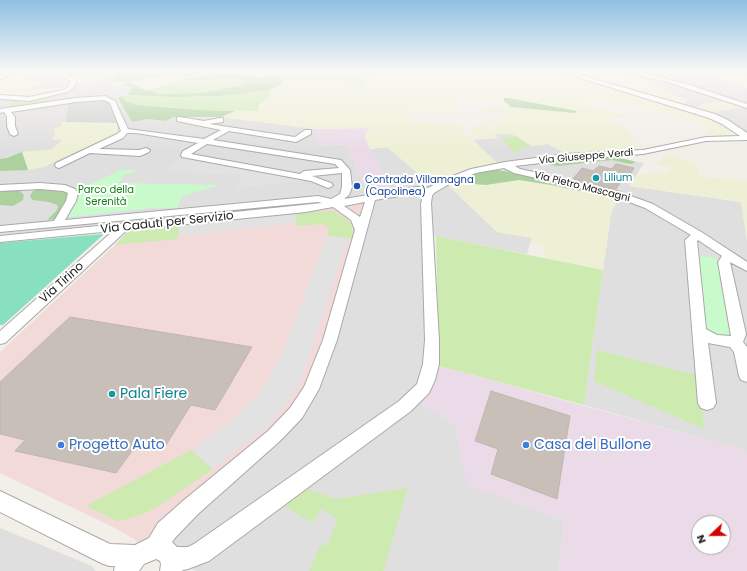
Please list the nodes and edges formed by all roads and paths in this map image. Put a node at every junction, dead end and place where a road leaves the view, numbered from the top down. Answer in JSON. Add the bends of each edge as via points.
{"nodes":[{"id":1,"x":9,"y":98,"type":"edge"},
{"id":2,"x":35,"y":98,"type":"edge"},
{"id":3,"x":653,"y":98,"type":"edge"},
{"id":4,"x":722,"y":98,"type":"edge"},
{"id":5,"x":747,"y":106,"type":"edge"},
{"id":6,"x":3,"y":111,"type":"edge"},
{"id":7,"x":180,"y":119,"type":"dead end"},
{"id":8,"x":220,"y":120,"type":"dead end"},
{"id":9,"x":205,"y":122,"type":"junction"},
{"id":10,"x":226,"y":130,"type":"junction"},
{"id":11,"x":125,"y":131,"type":"junction"},
{"id":12,"x":308,"y":132,"type":"dead end"},
{"id":13,"x":14,"y":134,"type":"dead end"},
{"id":14,"x":747,"y":138,"type":"edge"},
{"id":15,"x":205,"y":142,"type":"junction"},
{"id":16,"x":109,"y":143,"type":"junction"},
{"id":17,"x":146,"y":150,"type":"junction"},
{"id":18,"x":88,"y":151,"type":"junction"},
{"id":19,"x":98,"y":151,"type":"junction"},
{"id":20,"x":157,"y":152,"type":"dead end"},
{"id":21,"x":316,"y":158,"type":"junction"},
{"id":22,"x":59,"y":165,"type":"dead end"},
{"id":23,"x":505,"y":165,"type":"junction"},
{"id":24,"x":346,"y":170,"type":"junction"},
{"id":25,"x":326,"y":172,"type":"junction"},
{"id":26,"x":286,"y":174,"type":"junction"},
{"id":27,"x":328,"y":185,"type":"junction"},
{"id":28,"x":0,"y":188,"type":"edge"},
{"id":29,"x":430,"y":191,"type":"junction"},
{"id":30,"x":373,"y":197,"type":"junction"},
{"id":31,"x":318,"y":199,"type":"junction"},
{"id":32,"x":333,"y":203,"type":"junction"},
{"id":33,"x":58,"y":223,"type":"junction"},
{"id":34,"x":124,"y":227,"type":"junction"},
{"id":35,"x":0,"y":229,"type":"edge"},
{"id":36,"x":361,"y":230,"type":"junction"},
{"id":37,"x":699,"y":235,"type":"junction"},
{"id":38,"x":0,"y":239,"type":"edge"},
{"id":39,"x":730,"y":256,"type":"junction"},
{"id":40,"x":747,"y":266,"type":"edge"},
{"id":41,"x":700,"y":331,"type":"junction"},
{"id":42,"x":0,"y":340,"type":"edge"},
{"id":43,"x":733,"y":341,"type":"junction"},
{"id":44,"x":747,"y":376,"type":"edge"},
{"id":45,"x":707,"y":403,"type":"dead end"},
{"id":46,"x":0,"y":501,"type":"edge"},
{"id":47,"x":142,"y":562,"type":"edge"}],
"edges":[{"from":1,"to":2,"type":"street"},
{"from":3,"to":14,"type":"street","via":[[712,116],[726,122]]},
{"from":4,"to":5,"type":"street"},
{"from":6,"to":11,"type":"street","via":[[81,99],[109,99],[113,102]]},
{"from":6,"to":13,"type":"street","via":[[11,117]]},
{"from":7,"to":9,"type":"street"},
{"from":8,"to":9,"type":"street"},
{"from":9,"to":10,"type":"street","via":[[205,126]]},
{"from":10,"to":12,"type":"street","via":[[296,140]]},
{"from":10,"to":15,"type":"street"},
{"from":11,"to":15,"type":"street"},
{"from":11,"to":16,"type":"street"},
{"from":14,"to":23,"type":"street","name":"Via Giuseppe Verdi","via":[[706,139],[643,152],[566,157]]},
{"from":15,"to":21,"type":"street"},
{"from":15,"to":26,"type":"street","via":[[185,155]]},
{"from":16,"to":17,"type":"street"},
{"from":16,"to":18,"type":"street"},
{"from":16,"to":19,"type":"street"},
{"from":17,"to":19,"type":"street","via":[[140,153]]},
{"from":17,"to":20,"type":"street"},
{"from":18,"to":19,"type":"street"},
{"from":18,"to":22,"type":"street"},
{"from":21,"to":24,"type":"street","via":[[338,162]]},
{"from":21,"to":25,"type":"street","via":[[322,162]]},
{"from":23,"to":29,"type":"street","name":"Via Giuseppe Verdi","via":[[474,171]]},
{"from":23,"to":37,"type":"street","name":"Via Pietro Mascagni","via":[[517,171],[626,196],[659,210]]},
{"from":24,"to":25,"type":"street"},
{"from":24,"to":32,"type":"street","via":[[348,187],[344,195]]},
{"from":25,"to":26,"type":"street"},
{"from":25,"to":27,"type":"street"},
{"from":26,"to":27,"type":"street","via":[[313,179]]},
{"from":27,"to":31,"type":"street","via":[[327,192]]},
{"from":28,"to":33,"type":"street","via":[[40,186],[72,191],[71,201]]},
{"from":29,"to":30,"type":"street","via":[[417,190]]},
{"from":29,"to":47,"type":"street","via":[[426,210],[432,340],[430,369],[423,388],[405,406],[201,553],[188,558]]},
{"from":30,"to":32,"type":"street"},
{"from":30,"to":36,"type":"street"},
{"from":31,"to":32,"type":"street","name":"Via Caduti per Servizio"},
{"from":31,"to":33,"type":"street","name":"Via Caduti per Servizio"},
{"from":32,"to":34,"type":"street","name":"Via Caduti per Servizio","via":[[306,209]]},
{"from":32,"to":36,"type":"street","via":[[355,218]]},
{"from":33,"to":35,"type":"street","name":"Via Caduti per Servizio"},
{"from":34,"to":38,"type":"street","name":"Via Caduti per Servizio"},
{"from":34,"to":42,"type":"street","name":"Via Tirino"},
{"from":36,"to":47,"type":"street","via":[[323,361],[296,413],[274,436],[171,526]]},
{"from":37,"to":39,"type":"street","name":"Via Pietro Mascagni"},
{"from":37,"to":41,"type":"street","via":[[691,240]]},
{"from":39,"to":40,"type":"street","name":"Via Pietro Mascagni"},
{"from":39,"to":43,"type":"street","via":[[724,262],[739,334],[737,340]]},
{"from":41,"to":43,"type":"street","via":[[713,339]]},
{"from":41,"to":45,"type":"street"},
{"from":43,"to":44,"type":"street","via":[[741,350]]},
{"from":46,"to":47,"type":"street"}]}
